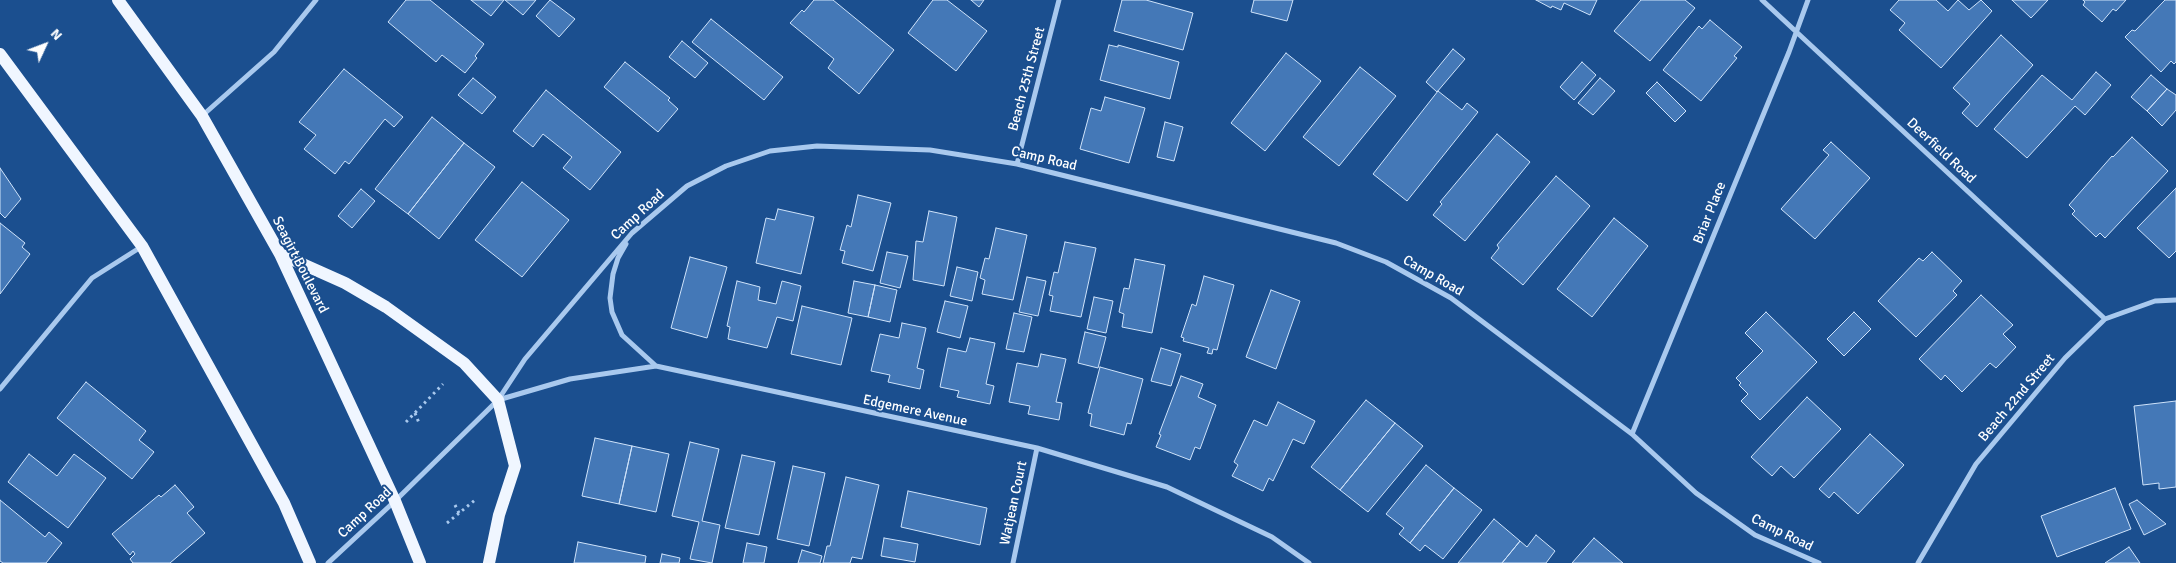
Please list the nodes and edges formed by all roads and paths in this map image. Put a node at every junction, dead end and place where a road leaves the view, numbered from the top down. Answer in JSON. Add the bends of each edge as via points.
{"nodes":[{"id":1,"x":118,"y":0,"type":"edge"},
{"id":2,"x":316,"y":0,"type":"edge"},
{"id":3,"x":1059,"y":0,"type":"edge"},
{"id":4,"x":1762,"y":0,"type":"edge"},
{"id":5,"x":1808,"y":0,"type":"edge"},
{"id":6,"x":1796,"y":32,"type":"junction"},
{"id":7,"x":0,"y":54,"type":"edge"},
{"id":8,"x":202,"y":116,"type":"junction"},
{"id":9,"x":1017,"y":164,"type":"junction"},
{"id":10,"x":632,"y":233,"type":"junction"},
{"id":11,"x":142,"y":246,"type":"junction"},
{"id":12,"x":280,"y":254,"type":"junction"},
{"id":13,"x":2176,"y":300,"type":"edge"},
{"id":14,"x":2105,"y":318,"type":"junction"},
{"id":15,"x":656,"y":366,"type":"junction"},
{"id":16,"x":443,"y":384,"type":"dead end"},
{"id":17,"x":0,"y":389,"type":"edge"},
{"id":18,"x":498,"y":400,"type":"junction"},
{"id":19,"x":415,"y":413,"type":"junction"},
{"id":20,"x":406,"y":422,"type":"dead end"},
{"id":21,"x":419,"y":423,"type":"dead end"},
{"id":22,"x":1632,"y":434,"type":"junction"},
{"id":23,"x":1037,"y":448,"type":"junction"},
{"id":24,"x":478,"y":497,"type":"dead end"},
{"id":25,"x":394,"y":501,"type":"junction"},
{"id":26,"x":455,"y":505,"type":"dead end"},
{"id":27,"x":459,"y":514,"type":"junction"},
{"id":28,"x":447,"y":523,"type":"dead end"},
{"id":29,"x":310,"y":563,"type":"edge"},
{"id":30,"x":328,"y":563,"type":"edge"},
{"id":31,"x":420,"y":563,"type":"edge"},
{"id":32,"x":489,"y":563,"type":"edge"},
{"id":33,"x":1013,"y":563,"type":"edge"},
{"id":34,"x":1310,"y":563,"type":"edge"},
{"id":35,"x":1819,"y":563,"type":"edge"},
{"id":36,"x":1918,"y":563,"type":"edge"}],
"edges":[{"from":1,"to":8,"type":"main road","name":"Seagirt Boulevard"},
{"from":2,"to":8,"type":"street","via":[[274,52]]},
{"from":3,"to":9,"type":"street","name":"Beach 25th Street"},
{"from":4,"to":6,"type":"street","name":"Deerfield Road"},
{"from":5,"to":6,"type":"street","name":"Briar Place"},
{"from":6,"to":14,"type":"street","name":"Deerfield Road"},
{"from":6,"to":22,"type":"street","name":"Briar Place"},
{"from":7,"to":11,"type":"main road"},
{"from":8,"to":12,"type":"main road","name":"Seagirt Boulevard"},
{"from":9,"to":10,"type":"street","name":"Camp Road","via":[[930,150],[817,146],[770,151],[726,166],[687,186]]},
{"from":9,"to":22,"type":"street","name":"Camp Road","via":[[1336,244],[1386,262],[1451,298]]},
{"from":10,"to":15,"type":"street","via":[[613,274],[612,312],[622,335]]},
{"from":10,"to":18,"type":"street","name":"Camp Road","via":[[524,359]]},
{"from":11,"to":17,"type":"street","via":[[92,278]]},
{"from":11,"to":29,"type":"main road","via":[[284,503]]},
{"from":12,"to":18,"type":"main road","via":[[345,283],[386,307],[464,363]]},
{"from":12,"to":25,"type":"main road","name":"Seagirt Boulevard"},
{"from":13,"to":14,"type":"street","name":"Beach 22nd Street","via":[[2155,301]]},
{"from":14,"to":36,"type":"street","name":"Beach 22nd Street","via":[[2065,358],[1976,464]]},
{"from":15,"to":18,"type":"street","name":"Edgemere Avenue","via":[[570,379]]},
{"from":15,"to":23,"type":"street","name":"Edgemere Avenue"},
{"from":16,"to":19,"type":"path"},
{"from":18,"to":25,"type":"street","name":"Camp Road"},
{"from":18,"to":32,"type":"main road","via":[[515,466],[499,515]]},
{"from":19,"to":20,"type":"path"},
{"from":19,"to":21,"type":"path"},
{"from":22,"to":35,"type":"street","name":"Camp Road","via":[[1696,493],[1755,535]]},
{"from":23,"to":33,"type":"street","name":"Watjean Court"},
{"from":23,"to":34,"type":"street","name":"Edgemere Avenue","via":[[1167,487],[1272,537]]},
{"from":24,"to":27,"type":"path"},
{"from":25,"to":30,"type":"street","name":"Camp Road"},
{"from":25,"to":31,"type":"main road","name":"Seagirt Boulevard"},
{"from":26,"to":27,"type":"path"},
{"from":27,"to":28,"type":"path"}]}
